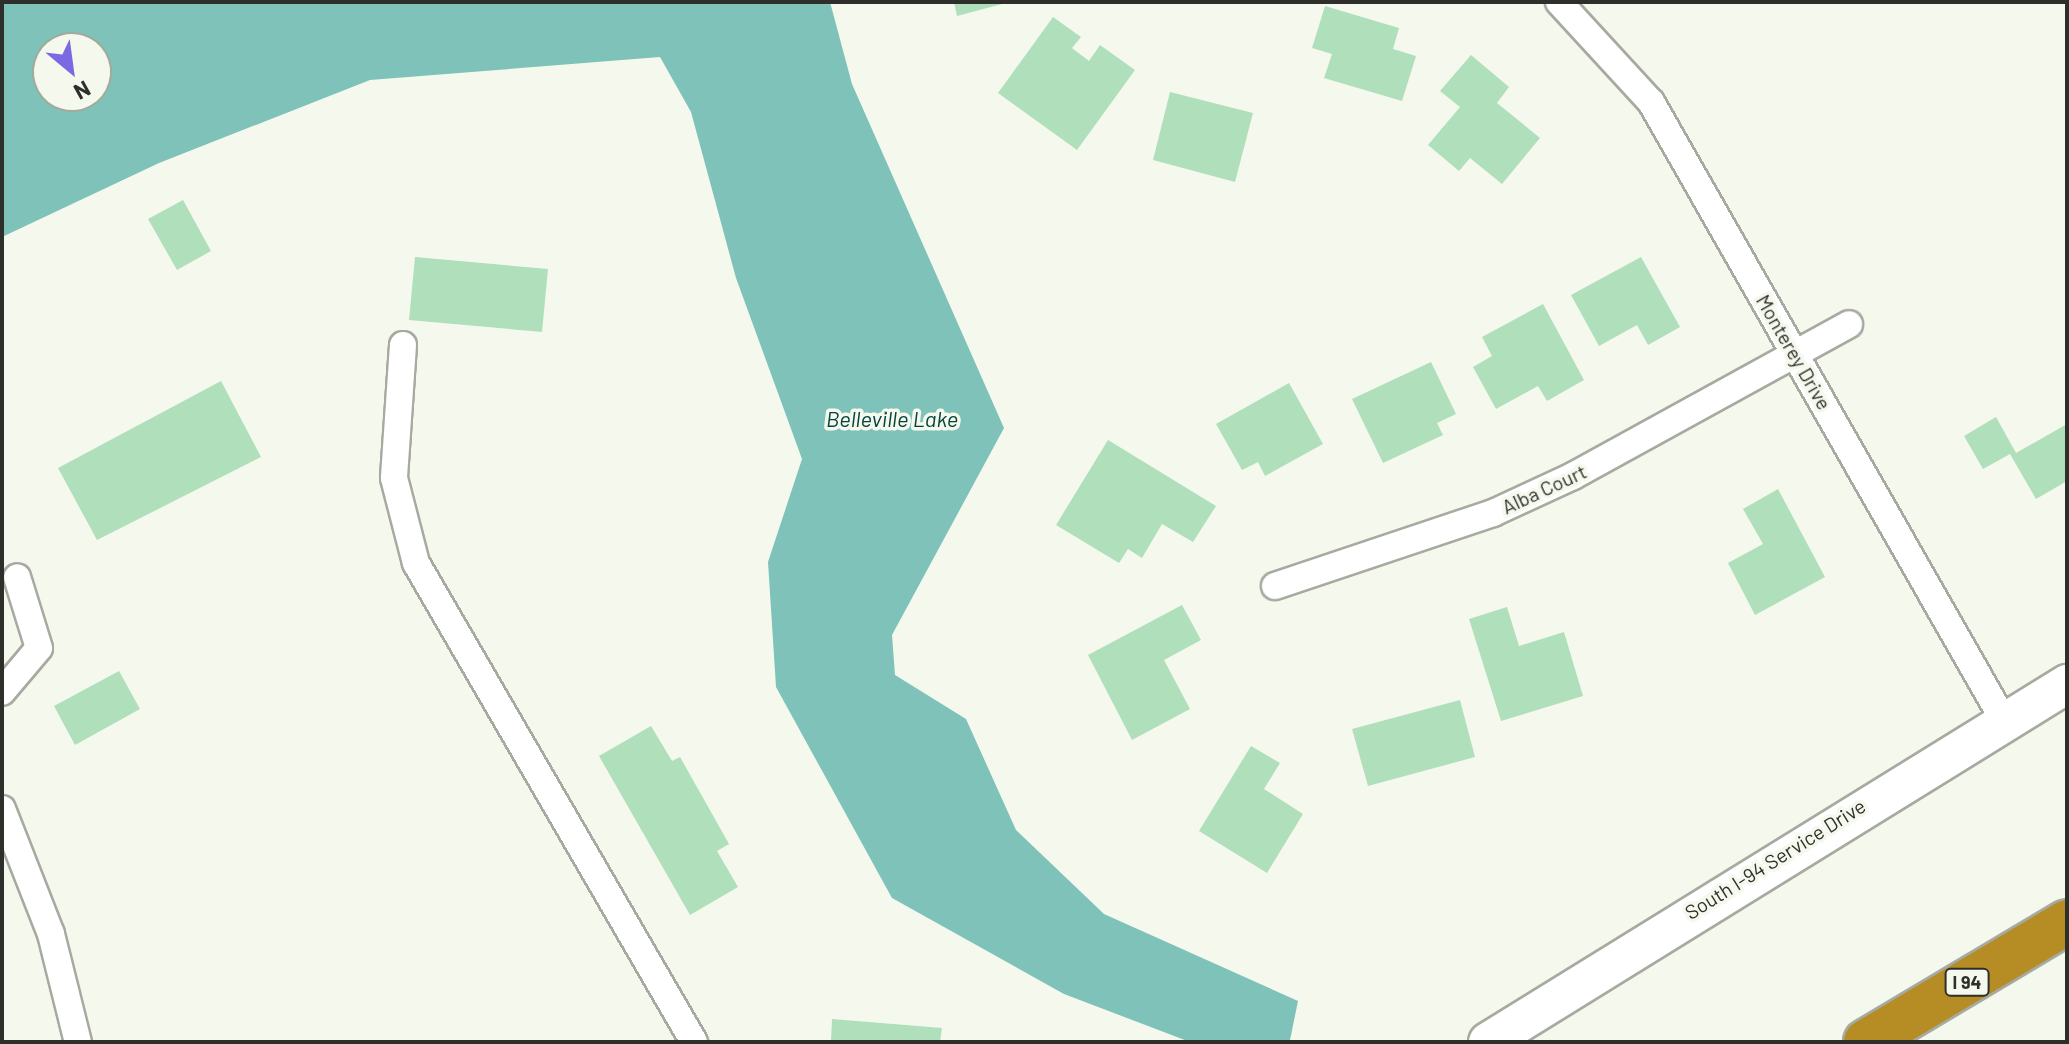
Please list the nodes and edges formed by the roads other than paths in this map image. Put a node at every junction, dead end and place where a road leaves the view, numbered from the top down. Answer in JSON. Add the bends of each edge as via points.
{"nodes":[{"id":1,"x":1559,"y":2,"type":"edge"},
{"id":2,"x":1849,"y":324,"type":"dead end"},
{"id":3,"x":403,"y":345,"type":"dead end"},
{"id":4,"x":1795,"y":354,"type":"junction"},
{"id":5,"x":17,"y":577,"type":"dead end"},
{"id":6,"x":1275,"y":586,"type":"dead end"},
{"id":7,"x":2067,"y":684,"type":"edge"},
{"id":8,"x":2,"y":692,"type":"edge"},
{"id":9,"x":2004,"y":721,"type":"junction"},
{"id":10,"x":2,"y":809,"type":"edge"},
{"id":11,"x":2067,"y":922,"type":"edge"},
{"id":12,"x":78,"y":1042,"type":"edge"},
{"id":13,"x":694,"y":1042,"type":"edge"},
{"id":14,"x":1488,"y":1042,"type":"edge"},
{"id":15,"x":1866,"y":1042,"type":"edge"}],
"edges":[{"from":1,"to":4,"type":"street","name":"Monterey Drive","via":[[1651,102]]},
{"from":2,"to":4,"type":"street","name":"Alba Court"},
{"from":3,"to":13,"type":"street","via":[[394,478],[416,563]]},
{"from":4,"to":6,"type":"street","name":"Alba Court","via":[[1560,483]]},
{"from":4,"to":9,"type":"street","name":"Monterey Drive"},
{"from":5,"to":8,"type":"street","via":[[39,648]]},
{"from":7,"to":9,"type":"street","name":"South I-94 Service Drive"},
{"from":9,"to":14,"type":"street","name":"South I-94 Service Drive"},
{"from":10,"to":12,"type":"street","via":[[51,934]]},
{"from":11,"to":15,"type":"highway","number":"I 94"}]}
